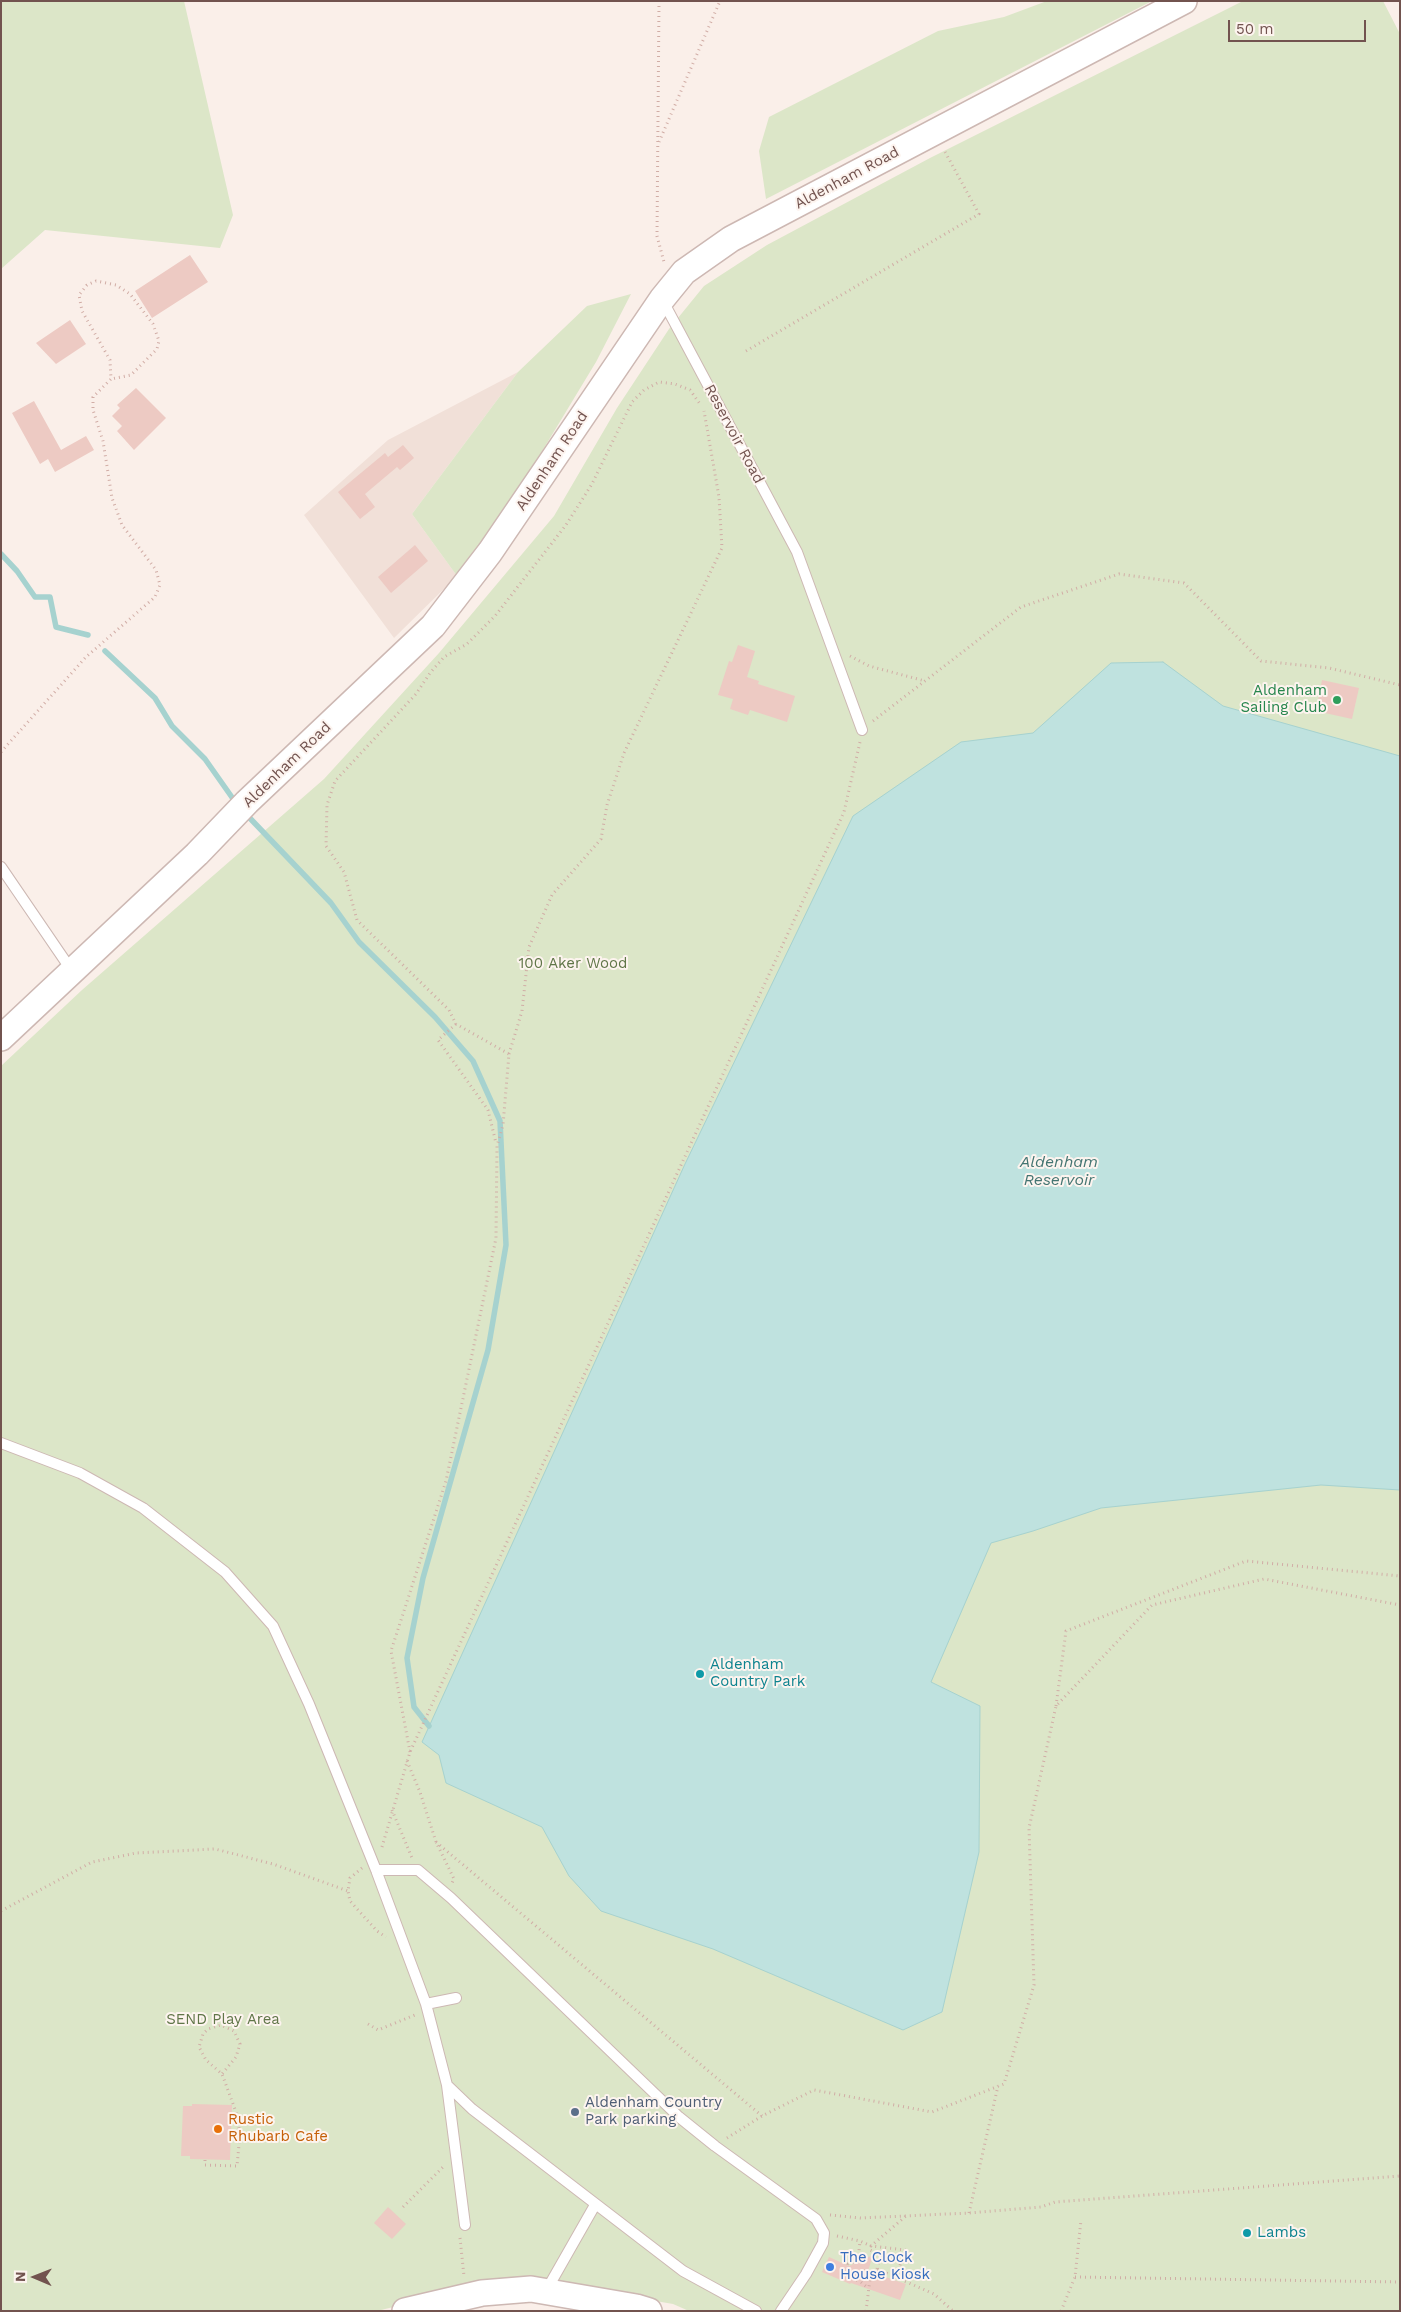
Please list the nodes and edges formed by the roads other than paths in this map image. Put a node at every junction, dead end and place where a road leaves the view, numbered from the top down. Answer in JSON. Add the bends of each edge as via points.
{"nodes":[{"id":1,"x":1184,"y":1,"type":"edge"},
{"id":2,"x":666,"y":308,"type":"junction"},
{"id":3,"x":862,"y":730,"type":"road end"},
{"id":4,"x":1,"y":867,"type":"edge"},
{"id":5,"x":72,"y":971,"type":"junction"},
{"id":6,"x":1,"y":1038,"type":"edge"},
{"id":7,"x":1,"y":1443,"type":"edge"},
{"id":8,"x":375,"y":1866,"type":"junction"},
{"id":9,"x":456,"y":1998,"type":"dead end"},
{"id":10,"x":427,"y":2007,"type":"junction"},
{"id":11,"x":447,"y":2085,"type":"junction"},
{"id":12,"x":595,"y":2205,"type":"junction"},
{"id":13,"x":465,"y":2226,"type":"road end"},
{"id":14,"x":546,"y":2291,"type":"junction"},
{"id":15,"x":405,"y":2311,"type":"edge"},
{"id":16,"x":649,"y":2311,"type":"edge"},
{"id":17,"x":756,"y":2311,"type":"edge"},
{"id":18,"x":781,"y":2311,"type":"edge"}],
"edges":[{"from":1,"to":2,"type":"street","name":"Aldenham Road","via":[[731,239],[684,272]]},
{"from":2,"to":3,"type":"lane","name":"Reservoir Road","via":[[797,552]]},
{"from":2,"to":5,"type":"street","name":"Aldenham Road","via":[[433,626]]},
{"from":4,"to":5,"type":"lane"},
{"from":5,"to":6,"type":"street","name":"Aldenham Road"},
{"from":7,"to":8,"type":"lane","via":[[80,1473],[143,1508],[225,1572],[273,1626],[309,1704]]},
{"from":8,"to":10,"type":"lane"},
{"from":8,"to":18,"type":"lane","via":[[418,1870],[679,2117],[816,2219],[824,2233],[823,2243]]},
{"from":9,"to":10,"type":"lane"},
{"from":10,"to":11,"type":"lane"},
{"from":11,"to":12,"type":"lane","via":[[472,2109]]},
{"from":11,"to":13,"type":"lane"},
{"from":12,"to":14,"type":"lane"},
{"from":12,"to":17,"type":"lane","via":[[683,2271]]},
{"from":14,"to":15,"type":"street","via":[[531,2289],[467,2297]]},
{"from":14,"to":16,"type":"street"}]}
